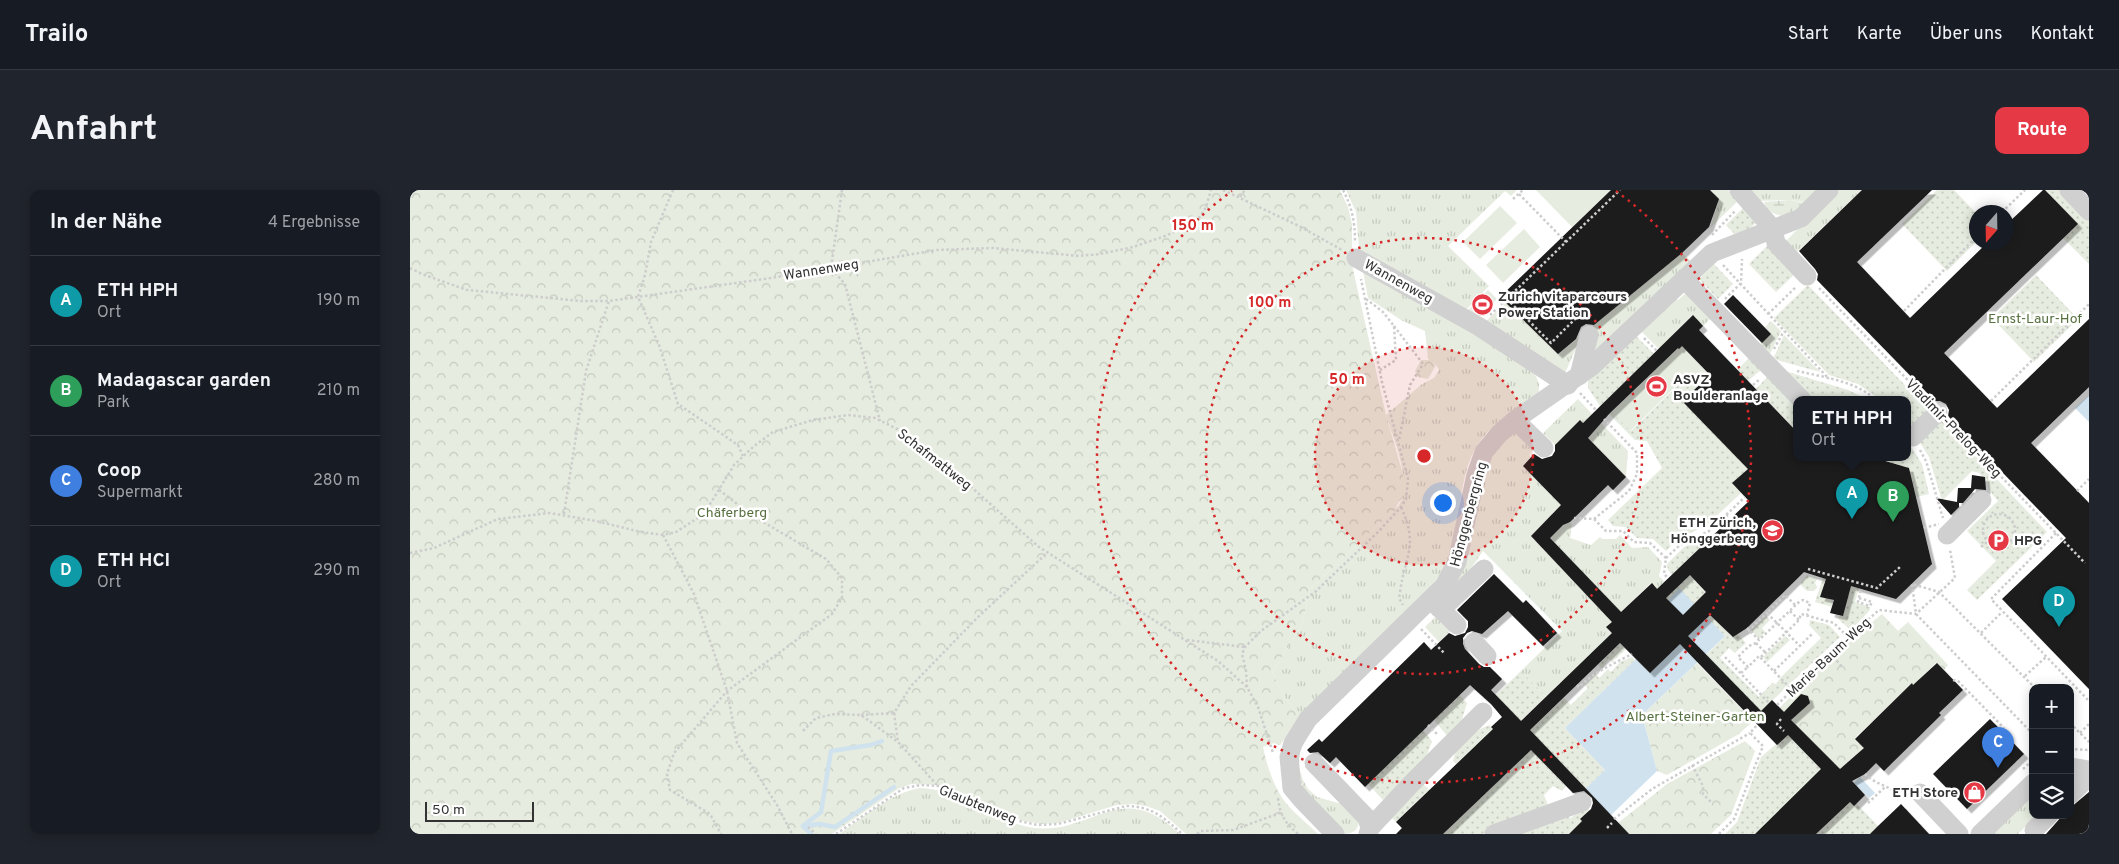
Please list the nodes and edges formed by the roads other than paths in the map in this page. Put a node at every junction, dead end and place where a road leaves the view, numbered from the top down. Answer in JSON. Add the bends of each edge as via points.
{"nodes":[{"id":1,"x":1830,"y":190,"type":"edge"},
{"id":2,"x":2069,"y":190,"type":"edge"},
{"id":3,"x":1742,"y":195,"type":"edge"},
{"id":4,"x":2089,"y":211,"type":"edge"},
{"id":5,"x":1773,"y":229,"type":"junction"},
{"id":6,"x":1356,"y":258,"type":"road end"},
{"id":7,"x":1807,"y":276,"type":"road end"},
{"id":8,"x":1684,"y":280,"type":"junction"},
{"id":9,"x":1589,"y":335,"type":"dead end"},
{"id":10,"x":1577,"y":385,"type":"junction"},
{"id":11,"x":1797,"y":396,"type":"edge"},
{"id":12,"x":1938,"y":412,"type":"road end"},
{"id":13,"x":1515,"y":420,"type":"junction"},
{"id":14,"x":1912,"y":437,"type":"road end"},
{"id":15,"x":1544,"y":448,"type":"dead end"},
{"id":16,"x":1982,"y":500,"type":"dead end"},
{"id":17,"x":1945,"y":535,"type":"road end"},
{"id":18,"x":1484,"y":569,"type":"dead end"},
{"id":19,"x":1435,"y":603,"type":"junction"},
{"id":20,"x":1457,"y":625,"type":"dead end"},
{"id":21,"x":1483,"y":712,"type":"dead end"},
{"id":22,"x":1314,"y":763,"type":"dead end"},
{"id":23,"x":2074,"y":768,"type":"edge"},
{"id":24,"x":2089,"y":770,"type":"edge"},
{"id":25,"x":2089,"y":777,"type":"edge"},
{"id":26,"x":2029,"y":787,"type":"edge"},
{"id":27,"x":2074,"y":791,"type":"edge"},
{"id":28,"x":1920,"y":793,"type":"dead end"},
{"id":29,"x":1582,"y":802,"type":"dead end"},
{"id":30,"x":2044,"y":819,"type":"edge"},
{"id":31,"x":2034,"y":830,"type":"dead end"},
{"id":32,"x":1369,"y":831,"type":"edge"},
{"id":33,"x":1335,"y":834,"type":"edge"},
{"id":34,"x":1494,"y":834,"type":"edge"},
{"id":35,"x":1959,"y":834,"type":"edge"},
{"id":36,"x":1980,"y":834,"type":"edge"}],
"edges":[{"from":1,"to":5,"type":"street","name":"Hönggerbergring","via":[[1801,218]]},
{"from":2,"to":4,"type":"street"},
{"from":3,"to":5,"type":"street"},
{"from":5,"to":7,"type":"street","via":[[1776,243]]},
{"from":5,"to":8,"type":"street","name":"Hönggerbergring","via":[[1743,240],[1710,245]]},
{"from":6,"to":10,"type":"street","name":"Wannenweg"},
{"from":8,"to":10,"type":"street","name":"Hönggerbergring"},
{"from":8,"to":11,"type":"street","via":[[1764,370]]},
{"from":9,"to":10,"type":"street"},
{"from":10,"to":13,"type":"street","name":"Hönggerbergring"},
{"from":12,"to":14,"type":"street"},
{"from":13,"to":15,"type":"street"},
{"from":13,"to":19,"type":"street","name":"Hönggerbergring","via":[[1484,452],[1457,562]]},
{"from":16,"to":17,"type":"street"},
{"from":18,"to":19,"type":"street","via":[[1448,604]]},
{"from":19,"to":20,"type":"street"},
{"from":19,"to":33,"type":"street","name":"Hönggerbergring","via":[[1308,719],[1292,743],[1289,757],[1292,788]]},
{"from":21,"to":32,"type":"street"},
{"from":22,"to":32,"type":"street","via":[[1367,818]]},
{"from":23,"to":24,"type":"street"},
{"from":25,"to":27,"type":"street"},
{"from":26,"to":36,"type":"street"},
{"from":28,"to":35,"type":"street"},
{"from":29,"to":34,"type":"street"},
{"from":30,"to":31,"type":"street"}]}
